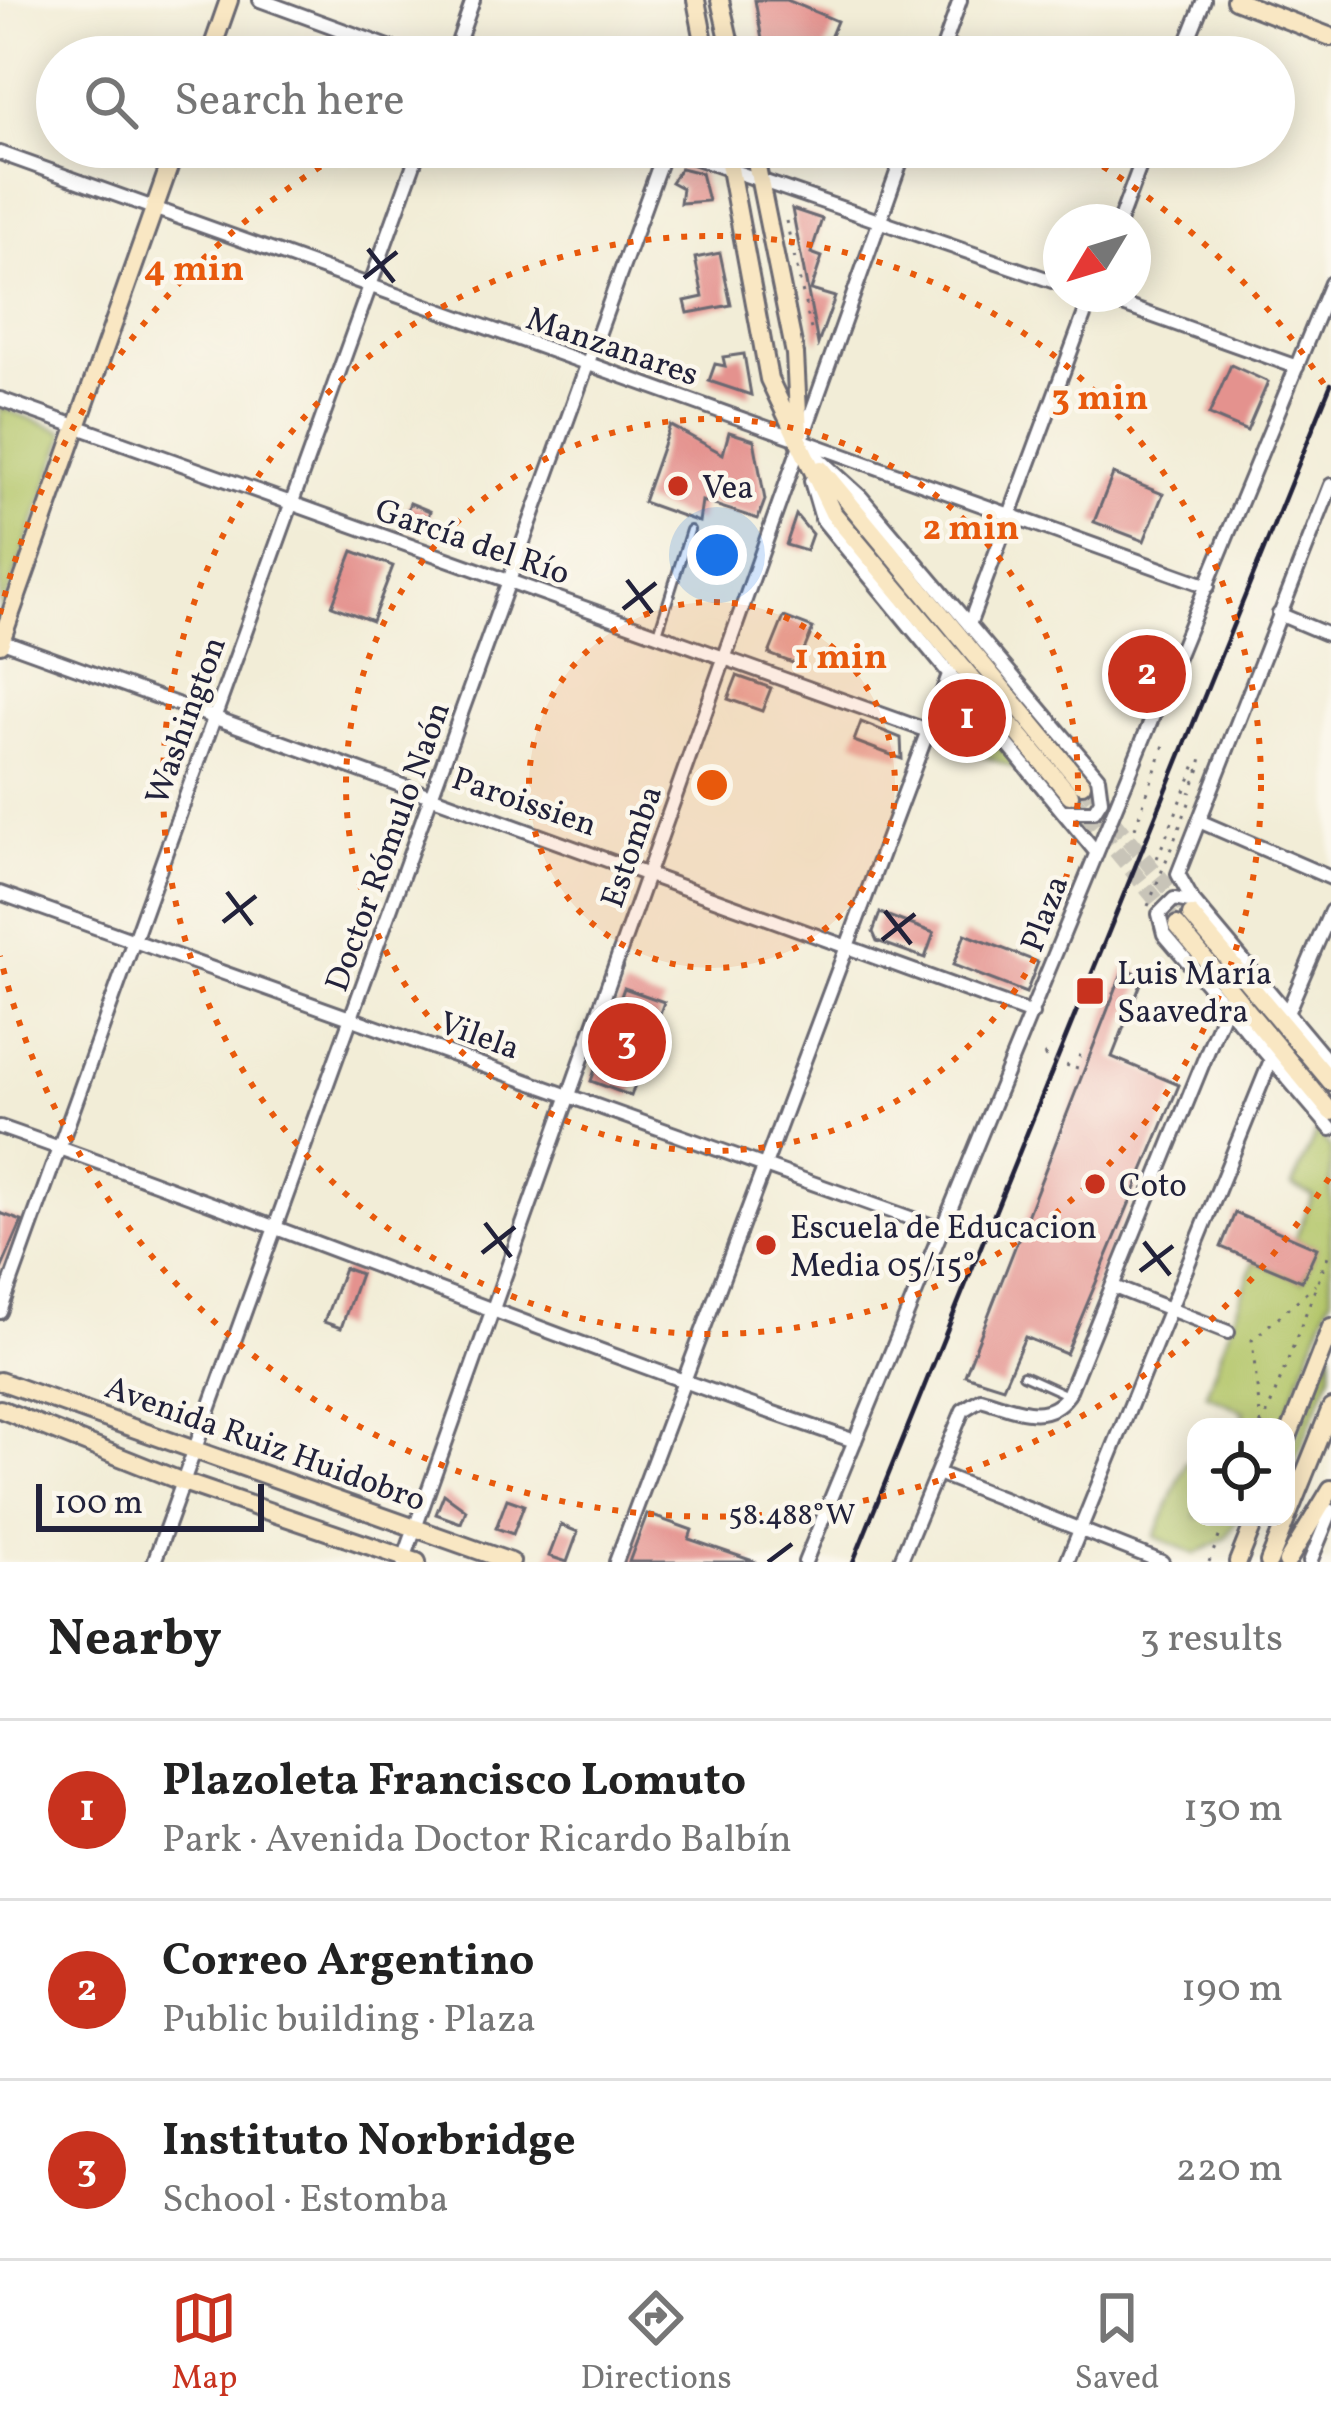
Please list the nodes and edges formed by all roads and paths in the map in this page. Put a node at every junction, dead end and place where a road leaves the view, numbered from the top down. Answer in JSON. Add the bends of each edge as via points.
{"nodes":[{"id":1,"x":229,"y":0,"type":"edge"},
{"id":2,"x":260,"y":0,"type":"edge"},
{"id":3,"x":473,"y":0,"type":"edge"},
{"id":4,"x":695,"y":0,"type":"edge"},
{"id":5,"x":720,"y":0,"type":"edge"},
{"id":6,"x":960,"y":0,"type":"edge"},
{"id":7,"x":1204,"y":0,"type":"edge"},
{"id":8,"x":1235,"y":0,"type":"edge"},
{"id":9,"x":216,"y":36,"type":"edge"},
{"id":10,"x":359,"y":36,"type":"edge"},
{"id":11,"x":460,"y":36,"type":"edge"},
{"id":12,"x":701,"y":36,"type":"edge"},
{"id":13,"x":728,"y":36,"type":"edge"},
{"id":14,"x":948,"y":36,"type":"edge"},
{"id":15,"x":1189,"y":36,"type":"edge"},
{"id":16,"x":1331,"y":37,"type":"edge"},
{"id":17,"x":0,"y":153,"type":"edge"},
{"id":18,"x":36,"y":166,"type":"edge"},
{"id":19,"x":41,"y":168,"type":"edge"},
{"id":20,"x":169,"y":168,"type":"edge"},
{"id":21,"x":411,"y":168,"type":"edge"},
{"id":22,"x":658,"y":168,"type":"edge"},
{"id":23,"x":718,"y":168,"type":"edge"},
{"id":24,"x":730,"y":168,"type":"edge"},
{"id":25,"x":758,"y":168,"type":"edge"},
{"id":26,"x":898,"y":168,"type":"edge"},
{"id":27,"x":1139,"y":168,"type":"edge"},
{"id":28,"x":731,"y":173,"type":"junction"},
{"id":29,"x":762,"y":184,"type":"junction"},
{"id":30,"x":1126,"y":204,"type":"edge"},
{"id":31,"x":154,"y":209,"type":"junction"},
{"id":32,"x":784,"y":215,"type":"dead end"},
{"id":33,"x":876,"y":224,"type":"junction"},
{"id":34,"x":1043,"y":278,"type":"edge"},
{"id":35,"x":1331,"y":284,"type":"edge"},
{"id":36,"x":368,"y":286,"type":"junction"},
{"id":37,"x":1085,"y":312,"type":"edge"},
{"id":38,"x":1143,"y":312,"type":"edge"},
{"id":39,"x":813,"y":338,"type":"dead end"},
{"id":40,"x":588,"y":365,"type":"junction"},
{"id":41,"x":1297,"y":367,"type":"junction"},
{"id":42,"x":0,"y":399,"type":"edge"},
{"id":43,"x":77,"y":428,"type":"junction"},
{"id":44,"x":799,"y":440,"type":"junction"},
{"id":45,"x":1331,"y":485,"type":"edge"},
{"id":46,"x":290,"y":506,"type":"junction"},
{"id":47,"x":1011,"y":513,"type":"junction"},
{"id":48,"x":690,"y":530,"type":"dead end"},
{"id":49,"x":511,"y":581,"type":"junction"},
{"id":50,"x":1208,"y":586,"type":"junction"},
{"id":51,"x":1279,"y":614,"type":"junction"},
{"id":52,"x":969,"y":625,"type":"junction"},
{"id":53,"x":658,"y":633,"type":"junction"},
{"id":54,"x":1331,"y":636,"type":"edge"},
{"id":55,"x":0,"y":641,"type":"edge"},
{"id":56,"x":728,"y":658,"type":"junction"},
{"id":57,"x":950,"y":672,"type":"junction"},
{"id":58,"x":213,"y":718,"type":"junction"},
{"id":59,"x":928,"y":731,"type":"junction"},
{"id":60,"x":1129,"y":775,"type":"junction"},
{"id":61,"x":1139,"y":788,"type":"dead end"},
{"id":62,"x":1078,"y":792,"type":"junction"},
{"id":63,"x":1189,"y":795,"type":"junction"},
{"id":64,"x":434,"y":797,"type":"junction"},
{"id":65,"x":1199,"y":821,"type":"junction"},
{"id":66,"x":1136,"y":828,"type":"dead end"},
{"id":67,"x":1096,"y":852,"type":"junction"},
{"id":68,"x":1157,"y":858,"type":"dead end"},
{"id":69,"x":649,"y":871,"type":"junction"},
{"id":70,"x":1331,"y":878,"type":"edge"},
{"id":71,"x":0,"y":893,"type":"edge"},
{"id":72,"x":1331,"y":911,"type":"edge"},
{"id":73,"x":1159,"y":914,"type":"junction"},
{"id":74,"x":1187,"y":914,"type":"junction"},
{"id":75,"x":135,"y":939,"type":"junction"},
{"id":76,"x":848,"y":948,"type":"junction"},
{"id":77,"x":1226,"y":1006,"type":"junction"},
{"id":78,"x":1287,"y":1013,"type":"junction"},
{"id":79,"x":1032,"y":1014,"type":"junction"},
{"id":80,"x":351,"y":1017,"type":"junction"},
{"id":81,"x":1052,"y":1046,"type":"dead end"},
{"id":82,"x":1080,"y":1054,"type":"dead end"},
{"id":83,"x":1271,"y":1060,"type":"junction"},
{"id":84,"x":1331,"y":1065,"type":"edge"},
{"id":85,"x":1331,"y":1082,"type":"edge"},
{"id":86,"x":571,"y":1095,"type":"junction"},
{"id":87,"x":1331,"y":1112,"type":"edge"},
{"id":88,"x":0,"y":1126,"type":"edge"},
{"id":89,"x":1331,"y":1129,"type":"edge"},
{"id":90,"x":60,"y":1148,"type":"junction"},
{"id":91,"x":766,"y":1166,"type":"junction"},
{"id":92,"x":278,"y":1226,"type":"junction"},
{"id":93,"x":941,"y":1229,"type":"junction"},
{"id":94,"x":1331,"y":1249,"type":"edge"},
{"id":95,"x":1310,"y":1264,"type":"dead end"},
{"id":96,"x":1323,"y":1270,"type":"junction"},
{"id":97,"x":1318,"y":1282,"type":"junction"},
{"id":98,"x":1114,"y":1287,"type":"junction"},
{"id":99,"x":494,"y":1308,"type":"junction"},
{"id":100,"x":0,"y":1312,"type":"edge"},
{"id":101,"x":1172,"y":1312,"type":"junction"},
{"id":102,"x":1331,"y":1328,"type":"edge"},
{"id":103,"x":1228,"y":1332,"type":"dead end"},
{"id":104,"x":1023,"y":1375,"type":"dead end"},
{"id":105,"x":0,"y":1381,"type":"edge"},
{"id":106,"x":685,"y":1384,"type":"junction"},
{"id":107,"x":1068,"y":1395,"type":"junction"},
{"id":108,"x":1331,"y":1408,"type":"edge"},
{"id":109,"x":0,"y":1409,"type":"edge"},
{"id":110,"x":1261,"y":1418,"type":"edge"},
{"id":111,"x":1265,"y":1418,"type":"edge"},
{"id":112,"x":1295,"y":1419,"type":"edge"},
{"id":113,"x":855,"y":1442,"type":"junction"},
{"id":114,"x":194,"y":1452,"type":"junction"},
{"id":115,"x":937,"y":1473,"type":"junction"},
{"id":116,"x":183,"y":1482,"type":"junction"},
{"id":117,"x":1331,"y":1490,"type":"edge"},
{"id":118,"x":1331,"y":1511,"type":"edge"},
{"id":119,"x":415,"y":1526,"type":"junction"},
{"id":120,"x":1223,"y":1526,"type":"edge"},
{"id":121,"x":1252,"y":1526,"type":"edge"},
{"id":122,"x":1080,"y":1530,"type":"junction"},
{"id":123,"x":408,"y":1561,"type":"edge"},
{"id":124,"x":154,"y":1562,"type":"edge"},
{"id":125,"x":511,"y":1562,"type":"edge"},
{"id":126,"x":616,"y":1562,"type":"edge"},
{"id":127,"x":805,"y":1562,"type":"edge"},
{"id":128,"x":900,"y":1562,"type":"edge"},
{"id":129,"x":1067,"y":1562,"type":"edge"},
{"id":130,"x":1162,"y":1562,"type":"edge"},
{"id":131,"x":1209,"y":1562,"type":"edge"},
{"id":132,"x":1238,"y":1562,"type":"edge"},
{"id":133,"x":1269,"y":1562,"type":"edge"},
{"id":134,"x":1287,"y":1562,"type":"edge"},
{"id":135,"x":1310,"y":1562,"type":"edge"}],
"edges":[{"from":1,"to":9,"type":"main road"},
{"from":2,"to":10,"type":"street"},
{"from":3,"to":11,"type":"street"},
{"from":4,"to":12,"type":"main road"},
{"from":5,"to":13,"type":"main road"},
{"from":6,"to":14,"type":"street"},
{"from":7,"to":15,"type":"street"},
{"from":8,"to":16,"type":"main road"},
{"from":17,"to":18,"type":"street","name":"Manzanares"},
{"from":19,"to":31,"type":"street","name":"Manzanares"},
{"from":20,"to":31,"type":"main road"},
{"from":21,"to":36,"type":"street","name":"Washington"},
{"from":22,"to":40,"type":"street","name":"Doctor Rómulo Naón"},
{"from":23,"to":28,"type":"street"},
{"from":24,"to":28,"type":"main road"},
{"from":25,"to":29,"type":"main road"},
{"from":26,"to":33,"type":"street","name":"Estomba"},
{"from":27,"to":30,"type":"street"},
{"from":28,"to":29,"type":"street"},
{"from":28,"to":44,"type":"main road","via":[[769,379]]},
{"from":29,"to":33,"type":"street"},
{"from":29,"to":44,"type":"main road","via":[[795,354]]},
{"from":31,"to":36,"type":"street","name":"Manzanares"},
{"from":31,"to":43,"type":"main road"},
{"from":32,"to":39,"type":"path"},
{"from":33,"to":34,"type":"street"},
{"from":33,"to":44,"type":"street","name":"Estomba"},
{"from":35,"to":41,"type":"street","name":"Plaza"},
{"from":36,"to":40,"type":"street","name":"Manzanares"},
{"from":36,"to":46,"type":"street","name":"Washington"},
{"from":37,"to":47,"type":"street"},
{"from":38,"to":41,"type":"street"},
{"from":40,"to":44,"type":"street","name":"Manzanares"},
{"from":40,"to":49,"type":"street","name":"Doctor Rómulo Naón"},
{"from":41,"to":50,"type":"street","name":"Plaza"},
{"from":42,"to":43,"type":"street","name":"García del Río"},
{"from":43,"to":46,"type":"street","name":"García del Río"},
{"from":43,"to":55,"type":"main road"},
{"from":44,"to":47,"type":"street","name":"Manzanares"},
{"from":44,"to":52,"type":"street","via":[[861,497]]},
{"from":44,"to":56,"type":"street","name":"Estomba"},
{"from":44,"to":57,"type":"street","via":[[822,519]]},
{"from":44,"to":62,"type":"main road"},
{"from":45,"to":51,"type":"street"},
{"from":46,"to":49,"type":"street","name":"García del Río"},
{"from":46,"to":58,"type":"street","name":"Washington"},
{"from":47,"to":50,"type":"street","name":"Manzanares"},
{"from":47,"to":52,"type":"street"},
{"from":48,"to":53,"type":"lane"},
{"from":49,"to":53,"type":"street","name":"García del Río"},
{"from":49,"to":64,"type":"street","name":"Doctor Rómulo Naón"},
{"from":50,"to":60,"type":"street","name":"Plaza"},
{"from":51,"to":54,"type":"street"},
{"from":51,"to":65,"type":"street"},
{"from":52,"to":62,"type":"street"},
{"from":53,"to":56,"type":"street","name":"García del Río"},
{"from":55,"to":58,"type":"street","name":"Paroissien"},
{"from":56,"to":59,"type":"street","name":"García del Río"},
{"from":56,"to":69,"type":"street","name":"Estomba"},
{"from":57,"to":59,"type":"street"},
{"from":57,"to":62,"type":"street"},
{"from":58,"to":64,"type":"street","name":"Paroissien"},
{"from":58,"to":75,"type":"street","name":"Washington"},
{"from":59,"to":76,"type":"street"},
{"from":60,"to":62,"type":"street"},
{"from":60,"to":67,"type":"street","name":"Plaza"},
{"from":61,"to":66,"type":"path","via":[[1158,742],[1164,745]]},
{"from":62,"to":67,"type":"street"},
{"from":63,"to":65,"type":"path"},
{"from":63,"to":68,"type":"path","via":[[1203,761]]},
{"from":63,"to":73,"type":"path","via":[[1148,905]]},
{"from":64,"to":69,"type":"street","name":"Paroissien"},
{"from":64,"to":80,"type":"street","name":"Doctor Rómulo Naón"},
{"from":65,"to":70,"type":"street"},
{"from":65,"to":74,"type":"street","via":[[1178,874]]},
{"from":67,"to":79,"type":"street","name":"Plaza"},
{"from":69,"to":76,"type":"street","name":"Paroissien"},
{"from":69,"to":86,"type":"street","name":"Estomba"},
{"from":71,"to":75,"type":"street","name":"Vilela"},
{"from":72,"to":78,"type":"street"},
{"from":73,"to":74,"type":"street","via":[[1174,898]]},
{"from":73,"to":77,"type":"street","via":[[1164,934]]},
{"from":74,"to":78,"type":"street"},
{"from":74,"to":85,"type":"main road"},
{"from":74,"to":87,"type":"main road"},
{"from":75,"to":80,"type":"street","name":"Vilela"},
{"from":75,"to":90,"type":"street","name":"Washington"},
{"from":76,"to":79,"type":"street","name":"Paroissien"},
{"from":76,"to":91,"type":"street"},
{"from":77,"to":83,"type":"street"},
{"from":77,"to":98,"type":"street"},
{"from":78,"to":84,"type":"street"},
{"from":79,"to":93,"type":"street","name":"Plaza"},
{"from":80,"to":86,"type":"street","name":"Vilela"},
{"from":80,"to":92,"type":"street","name":"Doctor Rómulo Naón"},
{"from":81,"to":82,"type":"path","bridge":true,"via":[[1044,1056],[1076,1069]]},
{"from":83,"to":89,"type":"street"},
{"from":83,"to":101,"type":"street"},
{"from":86,"to":91,"type":"street","name":"Vilela"},
{"from":86,"to":99,"type":"street","name":"Estomba"},
{"from":88,"to":90,"type":"street"},
{"from":90,"to":92,"type":"street"},
{"from":90,"to":100,"type":"street","name":"Washington"},
{"from":91,"to":93,"type":"street","name":"Vilela"},
{"from":91,"to":106,"type":"street"},
{"from":92,"to":99,"type":"street"},
{"from":92,"to":114,"type":"street","name":"Doctor Rómulo Naón"},
{"from":93,"to":113,"type":"street","name":"Plaza"},
{"from":94,"to":96,"type":"path"},
{"from":95,"to":96,"type":"path"},
{"from":96,"to":97,"type":"path"},
{"from":97,"to":110,"type":"path","via":[[1252,1340]]},
{"from":97,"to":111,"type":"path"},
{"from":98,"to":101,"type":"street"},
{"from":98,"to":107,"type":"street"},
{"from":99,"to":106,"type":"street"},
{"from":99,"to":119,"type":"street","name":"Estomba"},
{"from":101,"to":103,"type":"street"},
{"from":101,"to":122,"type":"street"},
{"from":102,"to":112,"type":"main road"},
{"from":104,"to":107,"type":"lane"},
{"from":105,"to":114,"type":"main road","name":"Avenida Ruiz Huidobro"},
{"from":106,"to":113,"type":"street"},
{"from":106,"to":126,"type":"street"},
{"from":107,"to":115,"type":"street","via":[[1039,1415],[970,1403]]},
{"from":108,"to":133,"type":"main road"},
{"from":109,"to":116,"type":"main road","name":"Avenida Ruiz Huidobro"},
{"from":113,"to":127,"type":"street","name":"Plaza"},
{"from":114,"to":116,"type":"street","name":"Doctor Rómulo Naón"},
{"from":114,"to":119,"type":"main road","name":"Avenida Ruiz Huidobro"},
{"from":115,"to":122,"type":"street"},
{"from":115,"to":128,"type":"street"},
{"from":116,"to":123,"type":"main road","name":"Avenida Ruiz Huidobro"},
{"from":116,"to":124,"type":"street","name":"Doctor Rómulo Naón"},
{"from":117,"to":134,"type":"main road"},
{"from":118,"to":135,"type":"street"},
{"from":119,"to":123,"type":"street","name":"Estomba"},
{"from":119,"to":125,"type":"main road","name":"Avenida Ruiz Huidobro"},
{"from":120,"to":131,"type":"path"},
{"from":121,"to":132,"type":"main road"},
{"from":122,"to":129,"type":"street"},
{"from":122,"to":130,"type":"street"}]}
